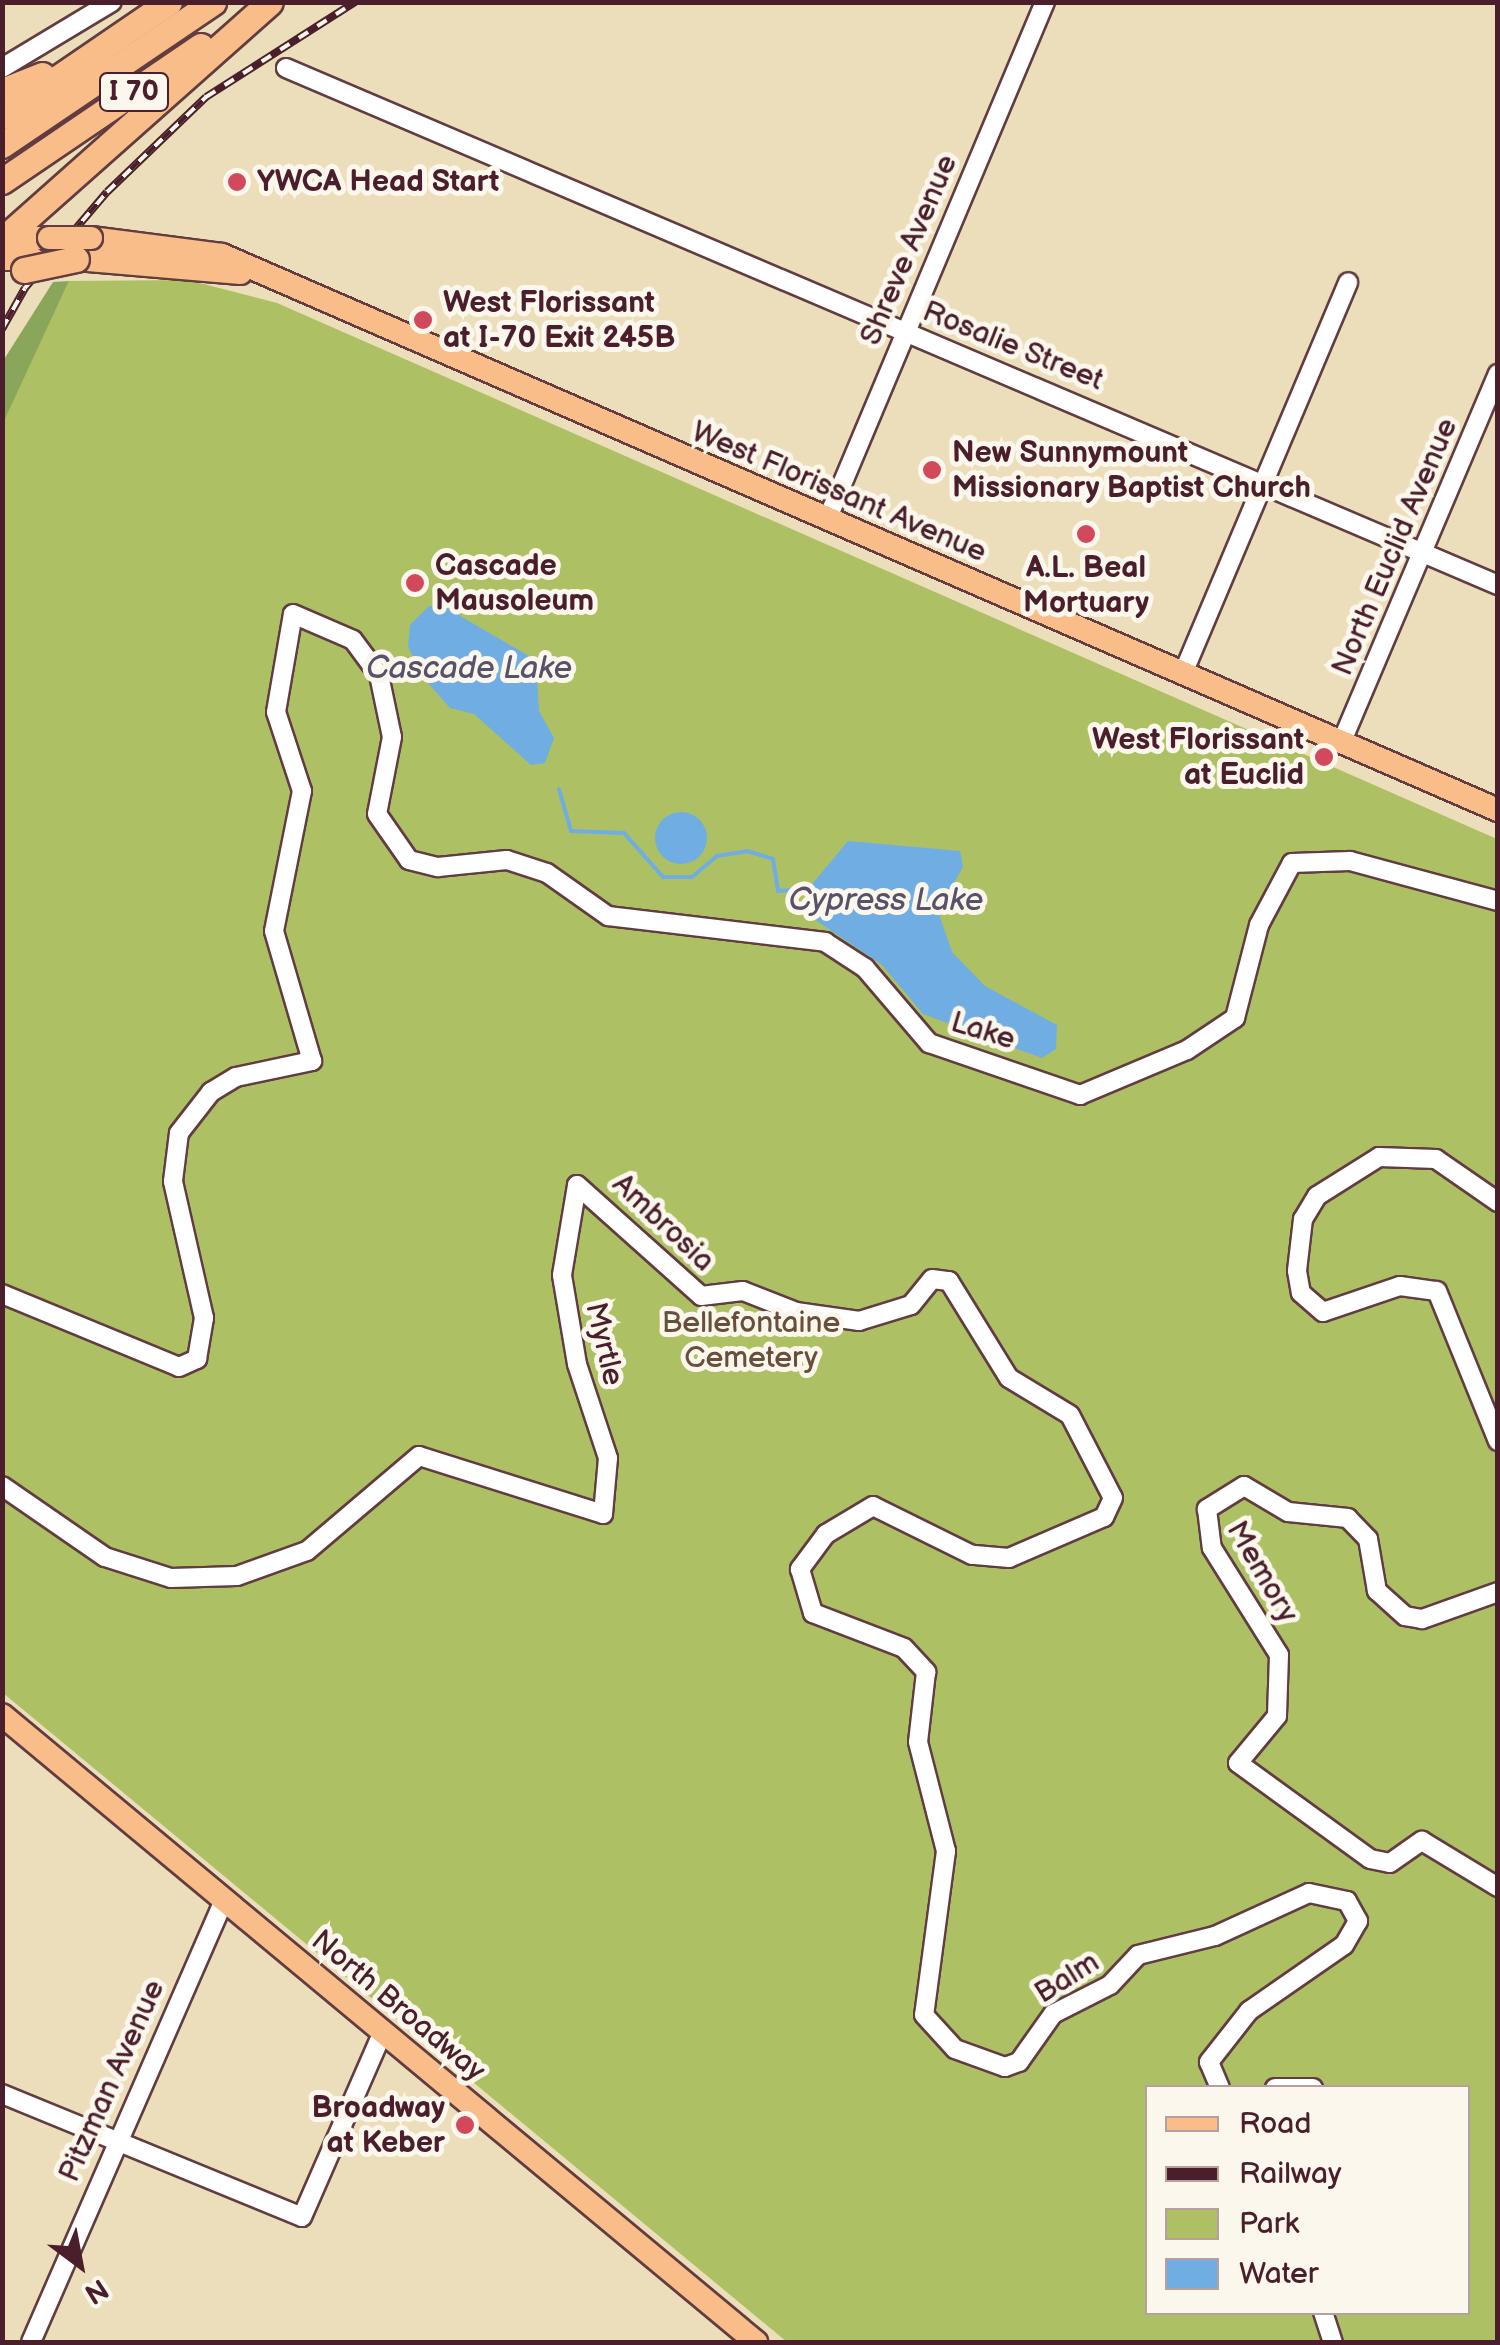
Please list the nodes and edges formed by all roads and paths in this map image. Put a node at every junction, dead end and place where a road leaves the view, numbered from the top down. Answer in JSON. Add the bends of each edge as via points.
{"nodes":[{"id":1,"x":169,"y":2,"type":"edge"},
{"id":2,"x":213,"y":2,"type":"edge"},
{"id":3,"x":267,"y":2,"type":"edge"},
{"id":4,"x":1044,"y":2,"type":"edge"},
{"id":5,"x":101,"y":6,"type":"edge"},
{"id":6,"x":93,"y":54,"type":"junction"},
{"id":7,"x":2,"y":68,"type":"edge"},
{"id":8,"x":286,"y":68,"type":"dead end"},
{"id":9,"x":2,"y":90,"type":"edge"},
{"id":10,"x":2,"y":116,"type":"edge"},
{"id":11,"x":2,"y":145,"type":"edge"},
{"id":12,"x":2,"y":181,"type":"edge"},
{"id":13,"x":83,"y":249,"type":"junction"},
{"id":14,"x":10,"y":254,"type":"edge"},
{"id":15,"x":1348,"y":282,"type":"dead end"},
{"id":16,"x":904,"y":332,"type":"junction"},
{"id":17,"x":1498,"y":374,"type":"edge"},
{"id":18,"x":1490,"y":414,"type":"edge"},
{"id":19,"x":1263,"y":481,"type":"junction"},
{"id":20,"x":826,"y":520,"type":"junction"},
{"id":21,"x":1422,"y":553,"type":"junction"},
{"id":22,"x":1498,"y":586,"type":"edge"},
{"id":23,"x":1184,"y":671,"type":"junction"},
{"id":24,"x":1342,"y":742,"type":"junction"},
{"id":25,"x":1498,"y":810,"type":"edge"},
{"id":26,"x":1498,"y":901,"type":"edge"},
{"id":27,"x":577,"y":1184,"type":"joint"},
{"id":28,"x":1498,"y":1202,"type":"edge"},
{"id":29,"x":2,"y":1294,"type":"edge"},
{"id":30,"x":1498,"y":1441,"type":"edge"},
{"id":31,"x":2,"y":1486,"type":"edge"},
{"id":32,"x":1498,"y":1592,"type":"edge"},
{"id":33,"x":924,"y":1667,"type":"joint"},
{"id":34,"x":2,"y":1715,"type":"edge"},
{"id":35,"x":1498,"y":1887,"type":"edge"},
{"id":36,"x":224,"y":1900,"type":"junction"},
{"id":37,"x":383,"y":2032,"type":"junction"},
{"id":38,"x":1219,"y":2085,"type":"edge"},
{"id":39,"x":2,"y":2094,"type":"edge"},
{"id":40,"x":115,"y":2138,"type":"junction"},
{"id":41,"x":1324,"y":2315,"type":"edge"},
{"id":42,"x":31,"y":2342,"type":"edge"},
{"id":43,"x":756,"y":2342,"type":"edge"},
{"id":44,"x":1333,"y":2342,"type":"edge"}],
"edges":[{"from":1,"to":6,"type":"highway","number":"I 70"},
{"from":2,"to":11,"type":"highway"},
{"from":3,"to":12,"type":"highway","number":"I 70"},
{"from":3,"to":14,"type":"highway"},
{"from":4,"to":16,"type":"street","name":"Shreve Avenue"},
{"from":5,"to":7,"type":"street"},
{"from":6,"to":9,"type":"highway"},
{"from":6,"to":10,"type":"highway","number":"I 70"},
{"from":8,"to":16,"type":"street","name":"Rosalie Street"},
{"from":13,"to":14,"type":"highway","bridge":true},
{"from":13,"to":14,"type":"main road","name":"West Florissant Avenue","bridge":true,"via":[[49,238]]},
{"from":13,"to":20,"type":"main road","name":"West Florissant Avenue","via":[[268,278]]},
{"from":15,"to":19,"type":"street"},
{"from":16,"to":19,"type":"street","name":"Rosalie Street"},
{"from":16,"to":20,"type":"street","name":"Shreve Avenue"},
{"from":17,"to":18,"type":"street","name":"North Euclid Avenue"},
{"from":18,"to":21,"type":"street","name":"North Euclid Avenue"},
{"from":19,"to":21,"type":"street","name":"Rosalie Street"},
{"from":19,"to":23,"type":"street"},
{"from":20,"to":23,"type":"main road","name":"West Florissant Avenue"},
{"from":21,"to":22,"type":"street","name":"Rosalie Street"},
{"from":21,"to":24,"type":"street","name":"North Euclid Avenue"},
{"from":23,"to":24,"type":"main road","name":"West Florissant Avenue"},
{"from":24,"to":25,"type":"main road","name":"West Florissant Avenue"},
{"from":26,"to":29,"type":"street","name":"Lake","via":[[1350,861],[1302,859],[1283,873],[1250,956],[1235,1018],[1089,1098],[929,1043],[865,968],[825,942],[608,916],[527,865],[409,860],[377,814],[392,726],[379,675],[337,630],[287,616],[276,712],[302,792],[274,931],[312,1062],[236,1077],[210,1092],[179,1133],[173,1181],[204,1318],[190,1367]]},
{"from":27,"to":31,"type":"street","name":"Myrtle","via":[[562,1275],[577,1364],[608,1458],[602,1514],[419,1456],[306,1551],[207,1579],[104,1557]]},
{"from":27,"to":33,"type":"street","name":"Ambrosia","via":[[701,1296],[743,1290],[796,1312],[860,1321],[911,1305],[932,1278],[960,1292],[1009,1378],[1070,1415],[1113,1508],[1025,1554],[987,1559],[892,1509],[859,1512],[800,1569],[808,1606],[859,1638],[904,1648]]},
{"from":28,"to":30,"type":"street","via":[[1436,1159],[1403,1152],[1317,1196],[1298,1245],[1301,1293],[1312,1308],[1339,1308],[1400,1286],[1432,1288]]},
{"from":32,"to":35,"type":"street","name":"Memory","via":[[1422,1619],[1377,1591],[1368,1539],[1348,1518],[1288,1512],[1258,1488],[1223,1492],[1203,1527],[1279,1655],[1282,1678],[1266,1738],[1238,1763],[1381,1865],[1422,1841]]},
{"from":33,"to":38,"type":"street","name":"Balm","via":[[918,1742],[946,1850],[922,2000],[955,2048],[1006,2067],[1019,2062],[1053,2014],[1110,1986],[1138,1956],[1215,1936],[1308,1893],[1354,1908],[1358,1921],[1344,1945],[1284,1981],[1224,2040],[1209,2062]]},
{"from":34,"to":36,"type":"main road","name":"North Broadway"},
{"from":36,"to":37,"type":"main road","name":"North Broadway"},
{"from":36,"to":40,"type":"street","name":"Pitzman Avenue"},
{"from":37,"to":40,"type":"street","via":[[302,2218]]},
{"from":37,"to":43,"type":"main road","name":"North Broadway"},
{"from":39,"to":40,"type":"street"},
{"from":40,"to":42,"type":"street","name":"Pitzman Avenue"},
{"from":41,"to":44,"type":"street"}]}
